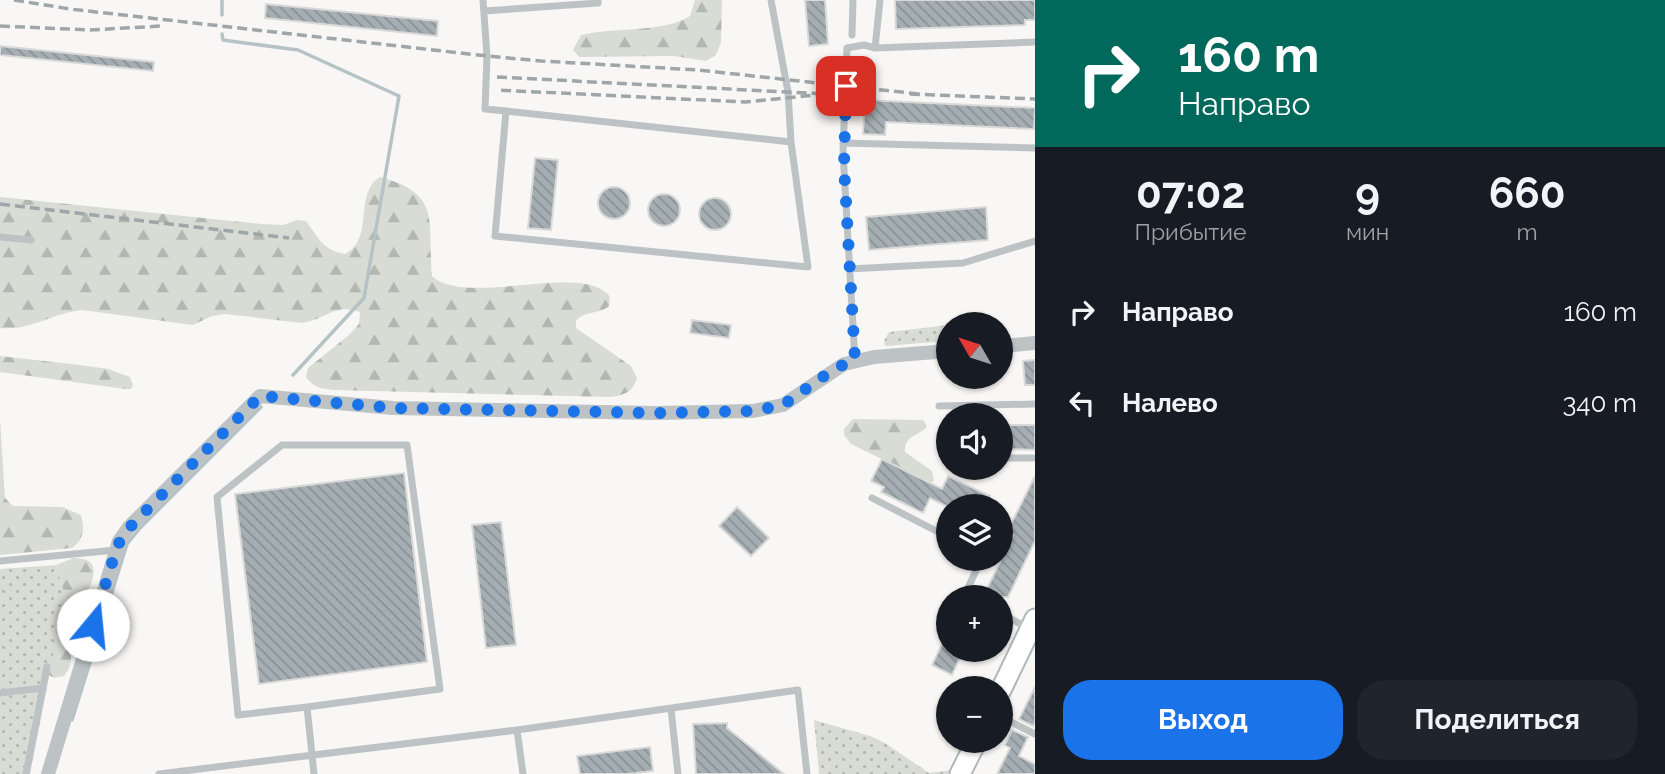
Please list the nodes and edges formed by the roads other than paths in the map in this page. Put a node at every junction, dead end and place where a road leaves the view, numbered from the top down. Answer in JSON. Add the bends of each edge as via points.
{"nodes":[{"id":1,"x":483,"y":0,"type":"edge"},
{"id":2,"x":598,"y":0,"type":"edge"},
{"id":3,"x":771,"y":0,"type":"edge"},
{"id":4,"x":853,"y":0,"type":"edge"},
{"id":5,"x":880,"y":0,"type":"edge"},
{"id":6,"x":484,"y":11,"type":"junction"},
{"id":7,"x":852,"y":35,"type":"dead end"},
{"id":8,"x":1035,"y":42,"type":"edge"},
{"id":9,"x":875,"y":48,"type":"junction"},
{"id":10,"x":506,"y":111,"type":"junction"},
{"id":11,"x":791,"y":142,"type":"junction"},
{"id":12,"x":843,"y":143,"type":"junction"},
{"id":13,"x":1035,"y":148,"type":"edge"},
{"id":14,"x":0,"y":237,"type":"edge"},
{"id":15,"x":31,"y":240,"type":"dead end"},
{"id":16,"x":1035,"y":241,"type":"edge"},
{"id":17,"x":849,"y":269,"type":"junction"},
{"id":18,"x":1035,"y":343,"type":"edge"},
{"id":19,"x":1013,"y":345,"type":"edge"},
{"id":20,"x":936,"y":352,"type":"edge"},
{"id":21,"x":855,"y":360,"type":"junction"},
{"id":22,"x":1013,"y":404,"type":"edge"},
{"id":23,"x":1035,"y":404,"type":"edge"},
{"id":24,"x":1035,"y":457,"type":"edge"},
{"id":25,"x":1013,"y":458,"type":"edge"},
{"id":26,"x":872,"y":498,"type":"dead end"},
{"id":27,"x":936,"y":531,"type":"edge"},
{"id":28,"x":116,"y":550,"type":"junction"},
{"id":29,"x":0,"y":561,"type":"edge"},
{"id":30,"x":1013,"y":617,"type":"edge"},
{"id":31,"x":1032,"y":624,"type":"edge"},
{"id":32,"x":47,"y":667,"type":"dead end"},
{"id":33,"x":1008,"y":676,"type":"edge"},
{"id":34,"x":43,"y":688,"type":"junction"},
{"id":35,"x":0,"y":693,"type":"edge"},
{"id":36,"x":307,"y":707,"type":"junction"},
{"id":37,"x":671,"y":709,"type":"junction"},
{"id":38,"x":1013,"y":723,"type":"edge"},
{"id":39,"x":517,"y":730,"type":"junction"},
{"id":40,"x":1035,"y":734,"type":"edge"},
{"id":41,"x":970,"y":753,"type":"edge"},
{"id":42,"x":312,"y":755,"type":"junction"},
{"id":43,"x":26,"y":774,"type":"edge"},
{"id":44,"x":48,"y":774,"type":"edge"},
{"id":45,"x":159,"y":774,"type":"edge"},
{"id":46,"x":314,"y":774,"type":"edge"},
{"id":47,"x":523,"y":774,"type":"edge"},
{"id":48,"x":678,"y":774,"type":"edge"},
{"id":49,"x":807,"y":774,"type":"edge"},
{"id":50,"x":960,"y":774,"type":"edge"}],
"edges":[{"from":1,"to":6,"type":"lane"},
{"from":2,"to":6,"type":"lane"},
{"from":3,"to":11,"type":"lane","via":[[788,92]]},
{"from":4,"to":7,"type":"lane"},
{"from":5,"to":9,"type":"lane"},
{"from":6,"to":10,"type":"lane","via":[[485,109]]},
{"from":8,"to":9,"type":"lane"},
{"from":9,"to":12,"type":"lane","via":[[848,48]]},
{"from":10,"to":11,"type":"lane"},
{"from":10,"to":11,"type":"lane","via":[[495,236],[808,267]]},
{"from":12,"to":13,"type":"lane"},
{"from":12,"to":17,"type":"lane"},
{"from":14,"to":15,"type":"lane"},
{"from":16,"to":17,"type":"lane","via":[[963,263]]},
{"from":17,"to":21,"type":"lane"},
{"from":18,"to":19,"type":"street"},
{"from":20,"to":21,"type":"street"},
{"from":21,"to":28,"type":"street","via":[[783,405],[753,411],[393,408],[260,396],[129,527]]},
{"from":22,"to":23,"type":"lane"},
{"from":24,"to":25,"type":"lane"},
{"from":26,"to":27,"type":"lane"},
{"from":28,"to":29,"type":"lane"},
{"from":28,"to":44,"type":"street"},
{"from":30,"to":31,"type":"lane"},
{"from":31,"to":33,"type":"street"},
{"from":32,"to":34,"type":"lane"},
{"from":34,"to":35,"type":"lane"},
{"from":34,"to":43,"type":"lane"},
{"from":36,"to":36,"type":"lane","via":[[440,689],[407,445],[282,445],[217,497],[238,715]]},
{"from":36,"to":42,"type":"lane"},
{"from":37,"to":39,"type":"lane"},
{"from":37,"to":48,"type":"lane"},
{"from":37,"to":49,"type":"lane","via":[[798,690]]},
{"from":38,"to":40,"type":"lane"},
{"from":39,"to":42,"type":"lane"},
{"from":39,"to":47,"type":"lane"},
{"from":41,"to":50,"type":"street"},
{"from":42,"to":45,"type":"lane"},
{"from":42,"to":46,"type":"lane"}]}
